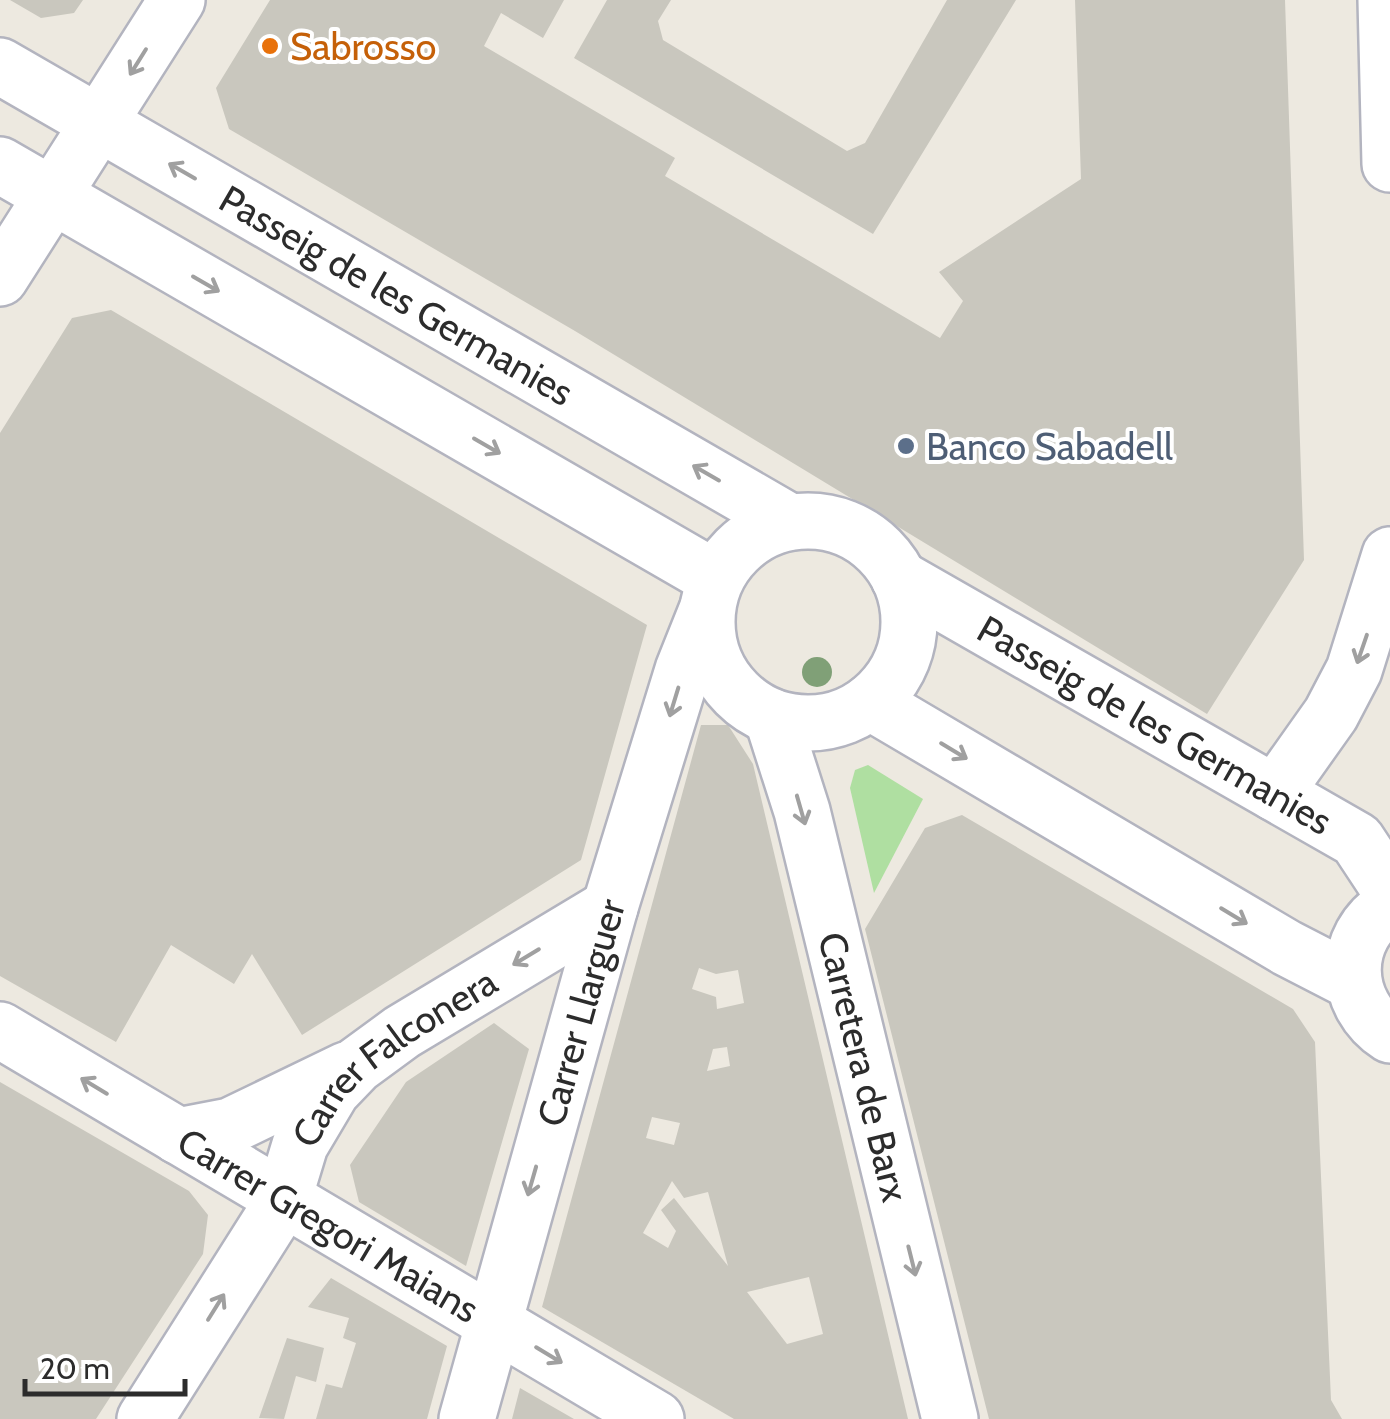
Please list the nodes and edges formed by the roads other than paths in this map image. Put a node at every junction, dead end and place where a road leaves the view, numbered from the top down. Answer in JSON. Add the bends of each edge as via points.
{"nodes":[{"id":1,"x":177,"y":0,"type":"edge"},
{"id":2,"x":1386,"y":0,"type":"edge"},
{"id":3,"x":0,"y":66,"type":"edge"},
{"id":4,"x":100,"y":124,"type":"junction"},
{"id":5,"x":1390,"y":164,"type":"edge"},
{"id":6,"x":0,"y":165,"type":"edge"},
{"id":7,"x":53,"y":196,"type":"junction"},
{"id":8,"x":0,"y":278,"type":"edge"},
{"id":9,"x":790,"y":522,"type":"junction"},
{"id":10,"x":1390,"y":555,"type":"edge"},
{"id":11,"x":899,"y":578,"type":"junction"},
{"id":12,"x":711,"y":594,"type":"junction"},
{"id":13,"x":870,"y":702,"type":"junction"},
{"id":14,"x":772,"y":717,"type":"junction"},
{"id":15,"x":1274,"y":794,"type":"junction"},
{"id":16,"x":1390,"y":890,"type":"edge"},
{"id":17,"x":1390,"y":906,"type":"edge"},
{"id":18,"x":610,"y":907,"type":"junction"},
{"id":19,"x":1352,"y":982,"type":"junction"},
{"id":20,"x":0,"y":1030,"type":"edge"},
{"id":21,"x":1390,"y":1035,"type":"edge"},
{"id":22,"x":357,"y":1064,"type":"junction"},
{"id":23,"x":178,"y":1136,"type":"junction"},
{"id":24,"x":283,"y":1201,"type":"junction"},
{"id":25,"x":493,"y":1322,"type":"junction"},
{"id":26,"x":145,"y":1419,"type":"edge"},
{"id":27,"x":467,"y":1419,"type":"edge"},
{"id":28,"x":656,"y":1419,"type":"edge"},
{"id":29,"x":950,"y":1419,"type":"edge"}],
"edges":[{"from":1,"to":4,"type":"street","one_way":true},
{"from":2,"to":5,"type":"street"},
{"from":3,"to":4,"type":"street","name":"Passeig de les Germanies"},
{"from":4,"to":7,"type":"street"},
{"from":9,"to":4,"type":"street","name":"Passeig de les Germanies","one_way":true},
{"from":6,"to":7,"type":"street"},
{"from":7,"to":8,"type":"street"},
{"from":7,"to":12,"type":"street","one_way":true},
{"from":9,"to":11,"type":"street","via":[[824,522],[854,532]]},
{"from":9,"to":12,"type":"street","via":[[759,532],[733,554]]},
{"from":10,"to":15,"type":"street","one_way":true,"via":[[1354,670]]},
{"from":11,"to":13,"type":"street","via":[[909,628],[904,654]]},
{"from":11,"to":15,"type":"street","name":"Passeig de les Germanies"},
{"from":12,"to":14,"type":"street","via":[[708,644],[720,675]]},
{"from":12,"to":18,"type":"street","name":"Carrer Llarguer","one_way":true},
{"from":13,"to":14,"type":"street","via":[[839,718],[806,723]]},
{"from":13,"to":19,"type":"street","one_way":true},
{"from":14,"to":29,"type":"street","name":"Carretera de Barx","one_way":true,"via":[[802,811]]},
{"from":15,"to":16,"type":"street","name":"Passeig de les Germanies","via":[[1357,840]]},
{"from":17,"to":19,"type":"street","via":[[1360,936]]},
{"from":18,"to":22,"type":"street","name":"Carrer Falconera","one_way":true},
{"from":18,"to":25,"type":"street","name":"Carrer Llarguer","one_way":true},
{"from":19,"to":21,"type":"street","via":[[1367,1016]]},
{"from":23,"to":20,"type":"street","name":"Carrer Gregori Maians","one_way":true},
{"from":22,"to":23,"type":"street","via":[[230,1126]]},
{"from":22,"to":24,"type":"street","name":"Carrer Falconera","via":[[315,1115]]},
{"from":23,"to":24,"type":"street","name":"Carrer Gregori Maians"},
{"from":24,"to":25,"type":"street","name":"Carrer Gregori Maians"},
{"from":26,"to":24,"type":"street","name":"Carrer Falconera","one_way":true},
{"from":25,"to":27,"type":"street","name":"Carrer Llarguer"},
{"from":25,"to":28,"type":"street","name":"Carrer Gregori Maians","one_way":true}]}
